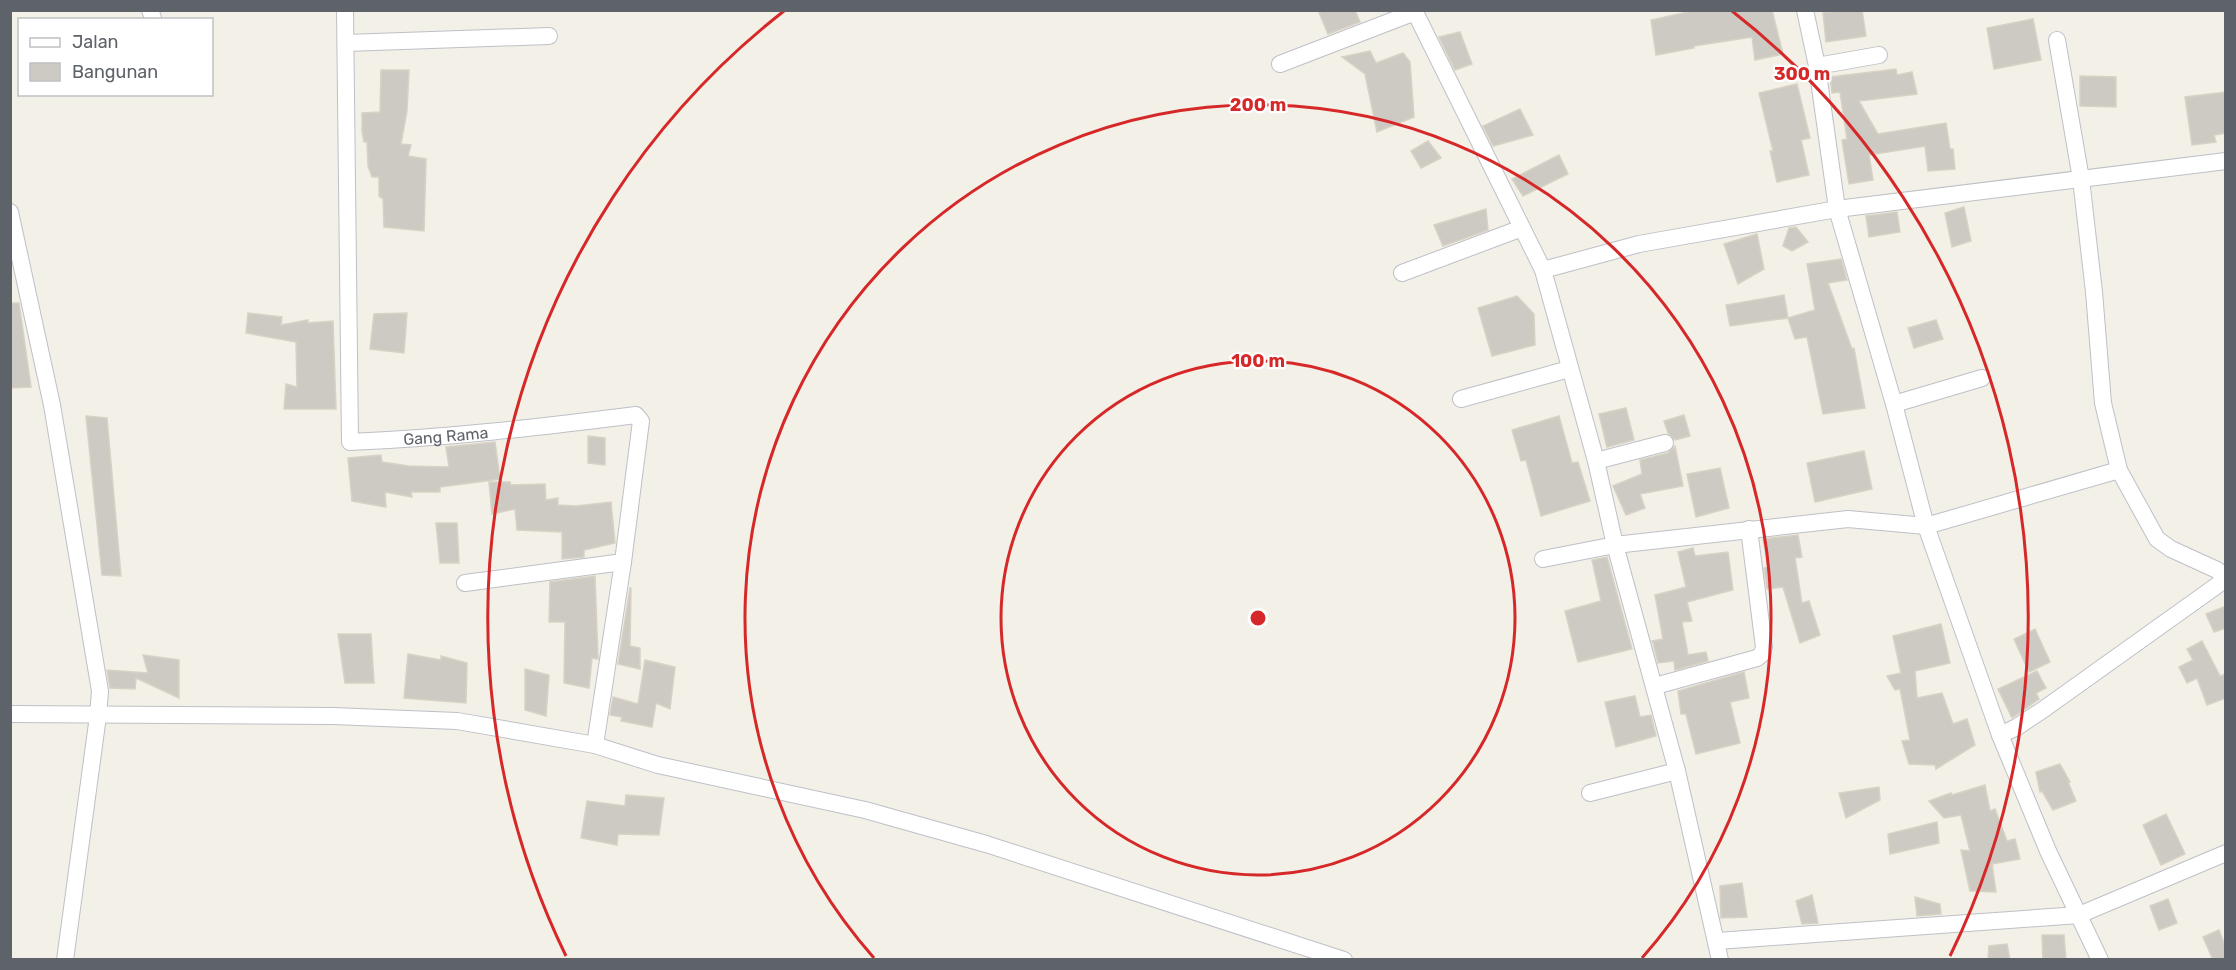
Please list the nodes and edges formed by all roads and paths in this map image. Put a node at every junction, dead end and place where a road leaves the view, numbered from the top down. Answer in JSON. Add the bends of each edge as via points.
{"nodes":[{"id":1,"x":345,"y":10,"type":"edge"},
{"id":2,"x":1805,"y":10,"type":"edge"},
{"id":3,"x":1414,"y":11,"type":"edge"},
{"id":4,"x":549,"y":36,"type":"dead end"},
{"id":5,"x":2057,"y":40,"type":"dead end"},
{"id":6,"x":346,"y":43,"type":"junction"},
{"id":7,"x":1879,"y":55,"type":"dead end"},
{"id":8,"x":1280,"y":64,"type":"dead end"},
{"id":9,"x":1817,"y":66,"type":"junction"},
{"id":10,"x":2226,"y":161,"type":"edge"},
{"id":11,"x":2081,"y":179,"type":"junction"},
{"id":12,"x":1837,"y":209,"type":"junction"},
{"id":13,"x":10,"y":212,"type":"edge"},
{"id":14,"x":1522,"y":228,"type":"junction"},
{"id":15,"x":1543,"y":270,"type":"junction"},
{"id":16,"x":1402,"y":273,"type":"dead end"},
{"id":17,"x":1569,"y":369,"type":"junction"},
{"id":18,"x":1982,"y":378,"type":"dead end"},
{"id":19,"x":1461,"y":399,"type":"dead end"},
{"id":20,"x":1894,"y":404,"type":"junction"},
{"id":21,"x":1665,"y":443,"type":"dead end"},
{"id":22,"x":1596,"y":461,"type":"junction"},
{"id":23,"x":2120,"y":470,"type":"junction"},
{"id":24,"x":1926,"y":526,"type":"junction"},
{"id":25,"x":1749,"y":529,"type":"junction"},
{"id":26,"x":1615,"y":545,"type":"junction"},
{"id":27,"x":1543,"y":560,"type":"dead end"},
{"id":28,"x":623,"y":562,"type":"junction"},
{"id":29,"x":2223,"y":574,"type":"edge"},
{"id":30,"x":465,"y":583,"type":"dead end"},
{"id":31,"x":1655,"y":686,"type":"junction"},
{"id":32,"x":10,"y":714,"type":"edge"},
{"id":33,"x":99,"y":716,"type":"junction"},
{"id":34,"x":2000,"y":735,"type":"junction"},
{"id":35,"x":595,"y":745,"type":"junction"},
{"id":36,"x":1677,"y":771,"type":"junction"},
{"id":37,"x":1590,"y":793,"type":"dead end"},
{"id":38,"x":2226,"y":853,"type":"edge"},
{"id":39,"x":2079,"y":915,"type":"junction"},
{"id":40,"x":1717,"y":941,"type":"junction"},
{"id":41,"x":65,"y":960,"type":"edge"},
{"id":42,"x":1344,"y":960,"type":"edge"},
{"id":43,"x":1720,"y":960,"type":"edge"},
{"id":44,"x":2100,"y":960,"type":"edge"}],
"edges":[{"from":1,"to":6,"type":"street","name":"Gang Rama"},
{"from":2,"to":9,"type":"street"},
{"from":3,"to":8,"type":"street"},
{"from":3,"to":14,"type":"street"},
{"from":4,"to":6,"type":"street"},
{"from":5,"to":11,"type":"street"},
{"from":6,"to":28,"type":"street","name":"Gang Rama","via":[[350,441],[497,433],[636,415],[641,429]]},
{"from":7,"to":9,"type":"street"},
{"from":9,"to":12,"type":"street"},
{"from":10,"to":11,"type":"street"},
{"from":11,"to":12,"type":"street"},
{"from":11,"to":23,"type":"street","via":[[2103,403]]},
{"from":12,"to":15,"type":"street","via":[[1640,244]]},
{"from":12,"to":20,"type":"street"},
{"from":13,"to":33,"type":"street","via":[[54,417],[99,681]]},
{"from":14,"to":15,"type":"street"},
{"from":14,"to":16,"type":"street"},
{"from":15,"to":17,"type":"street"},
{"from":17,"to":19,"type":"street"},
{"from":17,"to":22,"type":"street"},
{"from":18,"to":20,"type":"street"},
{"from":20,"to":24,"type":"street"},
{"from":21,"to":22,"type":"street"},
{"from":22,"to":26,"type":"street"},
{"from":23,"to":24,"type":"street"},
{"from":23,"to":29,"type":"street","via":[[2157,539]]},
{"from":24,"to":25,"type":"street","via":[[1848,519]]},
{"from":24,"to":34,"type":"street"},
{"from":25,"to":26,"type":"street"},
{"from":25,"to":31,"type":"street","via":[[1762,654]]},
{"from":26,"to":27,"type":"street"},
{"from":26,"to":31,"type":"street"},
{"from":28,"to":30,"type":"street"},
{"from":28,"to":35,"type":"street","name":"Gang Rama"},
{"from":29,"to":34,"type":"street","via":[[2044,709]]},
{"from":31,"to":36,"type":"street"},
{"from":32,"to":33,"type":"street"},
{"from":33,"to":35,"type":"street","via":[[333,716],[457,721]]},
{"from":33,"to":41,"type":"street"},
{"from":34,"to":39,"type":"street"},
{"from":35,"to":42,"type":"street","via":[[658,765],[865,810]]},
{"from":36,"to":37,"type":"street"},
{"from":36,"to":40,"type":"street"},
{"from":38,"to":39,"type":"street"},
{"from":39,"to":40,"type":"street"},
{"from":39,"to":44,"type":"street"},
{"from":40,"to":43,"type":"street"}]}
